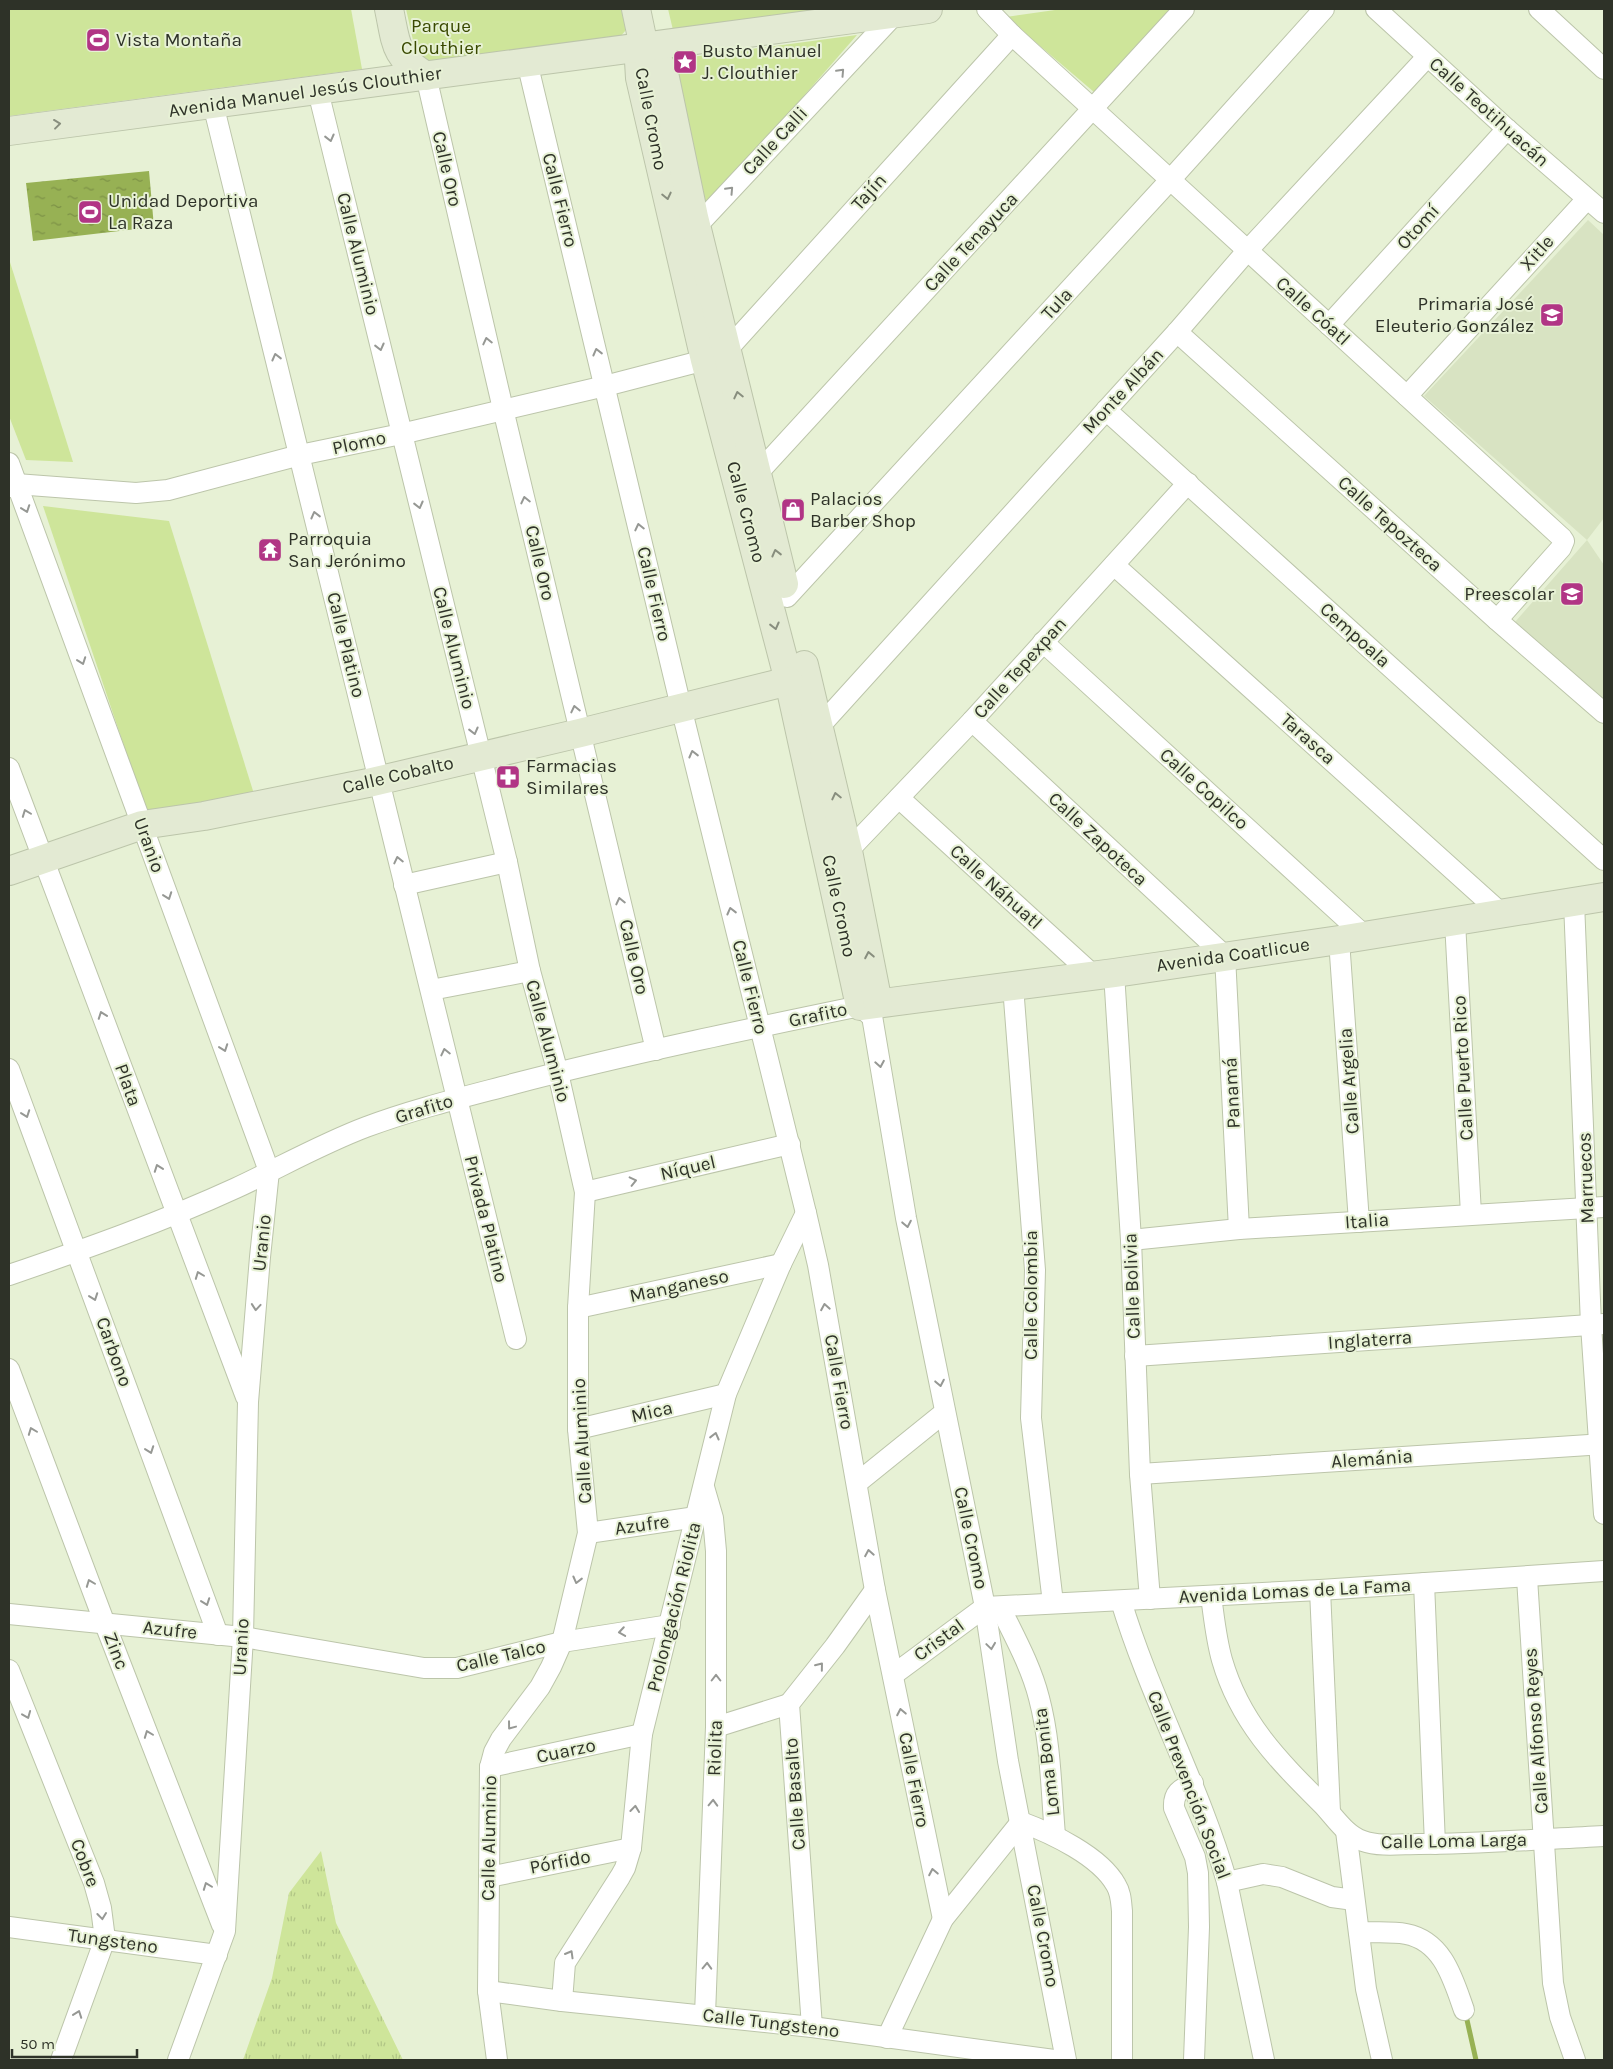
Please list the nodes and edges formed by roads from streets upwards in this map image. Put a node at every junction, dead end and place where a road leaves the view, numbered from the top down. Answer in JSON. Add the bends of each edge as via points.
{"nodes":[{"id":1,"x":389,"y":9,"type":"edge"},
{"id":2,"x":636,"y":9,"type":"edge"},
{"id":3,"x":928,"y":9,"type":"edge"},
{"id":4,"x":987,"y":9,"type":"edge"},
{"id":5,"x":1184,"y":9,"type":"edge"},
{"id":6,"x":1324,"y":9,"type":"edge"},
{"id":7,"x":1376,"y":9,"type":"edge"},
{"id":8,"x":1539,"y":9,"type":"edge"},
{"id":9,"x":896,"y":13,"type":"junction"},
{"id":10,"x":1012,"y":35,"type":"junction"},
{"id":11,"x":644,"y":47,"type":"junction"},
{"id":12,"x":397,"y":49,"type":"junction"},
{"id":13,"x":1427,"y":57,"type":"junction"},
{"id":14,"x":527,"y":62,"type":"junction"},
{"id":15,"x":1604,"y":69,"type":"edge"},
{"id":16,"x":426,"y":76,"type":"junction"},
{"id":17,"x":363,"y":85,"type":"junction"},
{"id":18,"x":318,"y":91,"type":"junction"},
{"id":19,"x":212,"y":104,"type":"junction"},
{"id":20,"x":1093,"y":109,"type":"junction"},
{"id":21,"x":1507,"y":129,"type":"junction"},
{"id":22,"x":9,"y":131,"type":"edge"},
{"id":23,"x":1171,"y":180,"type":"junction"},
{"id":24,"x":1587,"y":199,"type":"junction"},
{"id":25,"x":1604,"y":213,"type":"edge"},
{"id":26,"x":697,"y":226,"type":"junction"},
{"id":27,"x":1248,"y":251,"type":"junction"},
{"id":28,"x":1329,"y":325,"type":"junction"},
{"id":29,"x":1177,"y":332,"type":"junction"},
{"id":30,"x":716,"y":355,"type":"junction"},
{"id":31,"x":605,"y":386,"type":"junction"},
{"id":32,"x":1407,"y":396,"type":"junction"},
{"id":33,"x":503,"y":408,"type":"junction"},
{"id":34,"x":1106,"y":410,"type":"junction"},
{"id":35,"x":401,"y":434,"type":"junction"},
{"id":36,"x":300,"y":455,"type":"junction"},
{"id":37,"x":9,"y":463,"type":"edge"},
{"id":38,"x":756,"y":474,"type":"junction"},
{"id":39,"x":1188,"y":483,"type":"junction"},
{"id":40,"x":13,"y":485,"type":"edge"},
{"id":41,"x":1114,"y":564,"type":"junction"},
{"id":42,"x":787,"y":597,"type":"junction"},
{"id":43,"x":1497,"y":620,"type":"junction"},
{"id":44,"x":1043,"y":642,"type":"junction"},
{"id":45,"x":789,"y":681,"type":"junction"},
{"id":46,"x":681,"y":708,"type":"junction"},
{"id":47,"x":1604,"y":713,"type":"edge"},
{"id":48,"x":972,"y":721,"type":"junction"},
{"id":49,"x":820,"y":726,"type":"junction"},
{"id":50,"x":580,"y":733,"type":"junction"},
{"id":51,"x":480,"y":757,"type":"junction"},
{"id":52,"x":9,"y":768,"type":"edge"},
{"id":53,"x":379,"y":779,"type":"junction"},
{"id":54,"x":899,"y":798,"type":"junction"},
{"id":55,"x":142,"y":825,"type":"junction"},
{"id":56,"x":848,"y":851,"type":"junction"},
{"id":57,"x":1602,"y":854,"type":"edge"},
{"id":58,"x":44,"y":859,"type":"junction"},
{"id":59,"x":507,"y":862,"type":"junction"},
{"id":60,"x":9,"y":871,"type":"edge"},
{"id":61,"x":404,"y":885,"type":"junction"},
{"id":62,"x":1604,"y":897,"type":"edge"},
{"id":63,"x":1574,"y":902,"type":"junction"},
{"id":64,"x":1502,"y":914,"type":"junction"},
{"id":65,"x":1456,"y":922,"type":"junction"},
{"id":66,"x":1365,"y":936,"type":"junction"},
{"id":67,"x":1339,"y":940,"type":"junction"},
{"id":68,"x":1225,"y":956,"type":"junction"},
{"id":69,"x":530,"y":971,"type":"junction"},
{"id":70,"x":1104,"y":974,"type":"junction"},
{"id":71,"x":1014,"y":986,"type":"junction"},
{"id":72,"x":431,"y":990,"type":"junction"},
{"id":73,"x":870,"y":1008,"type":"junction"},
{"id":74,"x":759,"y":1027,"type":"junction"},
{"id":75,"x":656,"y":1050,"type":"junction"},
{"id":76,"x":9,"y":1068,"type":"edge"},
{"id":77,"x":558,"y":1073,"type":"junction"},
{"id":78,"x":456,"y":1099,"type":"junction"},
{"id":79,"x":790,"y":1144,"type":"junction"},
{"id":80,"x":269,"y":1171,"type":"junction"},
{"id":81,"x":586,"y":1192,"type":"junction"},
{"id":82,"x":1596,"y":1207,"type":"edge"},
{"id":83,"x":806,"y":1213,"type":"junction"},
{"id":84,"x":175,"y":1214,"type":"junction"},
{"id":85,"x":1472,"y":1214,"type":"junction"},
{"id":86,"x":1359,"y":1222,"type":"junction"},
{"id":87,"x":1239,"y":1229,"type":"junction"},
{"id":88,"x":1131,"y":1240,"type":"junction"},
{"id":89,"x":77,"y":1251,"type":"junction"},
{"id":90,"x":781,"y":1264,"type":"junction"},
{"id":91,"x":9,"y":1275,"type":"edge"},
{"id":92,"x":578,"y":1308,"type":"junction"},
{"id":93,"x":1598,"y":1325,"type":"edge"},
{"id":94,"x":516,"y":1339,"type":"dead end"},
{"id":95,"x":1135,"y":1356,"type":"junction"},
{"id":96,"x":9,"y":1369,"type":"edge"},
{"id":97,"x":726,"y":1394,"type":"junction"},
{"id":98,"x":248,"y":1402,"type":"junction"},
{"id":99,"x":945,"y":1412,"type":"junction"},
{"id":100,"x":578,"y":1429,"type":"junction"},
{"id":101,"x":1601,"y":1444,"type":"edge"},
{"id":102,"x":1140,"y":1474,"type":"junction"},
{"id":103,"x":703,"y":1483,"type":"junction"},
{"id":104,"x":857,"y":1483,"type":"junction"},
{"id":105,"x":1604,"y":1514,"type":"edge"},
{"id":106,"x":696,"y":1517,"type":"junction"},
{"id":107,"x":588,"y":1533,"type":"junction"},
{"id":108,"x":1604,"y":1571,"type":"edge"},
{"id":109,"x":1526,"y":1578,"type":"junction"},
{"id":110,"x":1424,"y":1583,"type":"junction"},
{"id":111,"x":875,"y":1590,"type":"junction"},
{"id":112,"x":1320,"y":1590,"type":"junction"},
{"id":113,"x":1211,"y":1596,"type":"junction"},
{"id":114,"x":1150,"y":1599,"type":"junction"},
{"id":115,"x":1121,"y":1601,"type":"junction"},
{"id":116,"x":1053,"y":1603,"type":"junction"},
{"id":117,"x":992,"y":1607,"type":"junction"},
{"id":118,"x":9,"y":1614,"type":"edge"},
{"id":119,"x":105,"y":1624,"type":"junction"},
{"id":120,"x":670,"y":1625,"type":"junction"},
{"id":121,"x":218,"y":1635,"type":"junction"},
{"id":122,"x":243,"y":1637,"type":"junction"},
{"id":123,"x":562,"y":1642,"type":"junction"},
{"id":124,"x":9,"y":1670,"type":"edge"},
{"id":125,"x":893,"y":1674,"type":"junction"},
{"id":126,"x":789,"y":1704,"type":"junction"},
{"id":127,"x":716,"y":1727,"type":"junction"},
{"id":128,"x":642,"y":1734,"type":"junction"},
{"id":129,"x":490,"y":1768,"type":"junction"},
{"id":130,"x":1193,"y":1783,"type":"junction"},
{"id":131,"x":1330,"y":1812,"type":"junction"},
{"id":132,"x":1021,"y":1822,"type":"junction"},
{"id":133,"x":1346,"y":1831,"type":"junction"},
{"id":134,"x":1055,"y":1835,"type":"junction"},
{"id":135,"x":1604,"y":1836,"type":"edge"},
{"id":136,"x":1543,"y":1839,"type":"junction"},
{"id":137,"x":1435,"y":1844,"type":"junction"},
{"id":138,"x":631,"y":1848,"type":"junction"},
{"id":139,"x":489,"y":1877,"type":"junction"},
{"id":140,"x":1227,"y":1882,"type":"junction"},
{"id":141,"x":1354,"y":1900,"type":"junction"},
{"id":142,"x":943,"y":1919,"type":"junction"},
{"id":143,"x":9,"y":1927,"type":"edge"},
{"id":144,"x":225,"y":1931,"type":"junction"},
{"id":145,"x":1359,"y":1932,"type":"junction"},
{"id":146,"x":105,"y":1939,"type":"junction"},
{"id":147,"x":217,"y":1955,"type":"junction"},
{"id":148,"x":488,"y":1991,"type":"junction"},
{"id":149,"x":562,"y":2001,"type":"junction"},
{"id":150,"x":1464,"y":2010,"type":"dead end"},
{"id":151,"x":704,"y":2014,"type":"junction"},
{"id":152,"x":812,"y":2027,"type":"junction"},
{"id":153,"x":887,"y":2038,"type":"junction"},
{"id":154,"x":61,"y":2060,"type":"edge"},
{"id":155,"x":178,"y":2060,"type":"edge"},
{"id":156,"x":497,"y":2060,"type":"edge"},
{"id":157,"x":1054,"y":2060,"type":"edge"},
{"id":158,"x":1066,"y":2060,"type":"edge"},
{"id":159,"x":1122,"y":2060,"type":"edge"},
{"id":160,"x":1194,"y":2060,"type":"edge"},
{"id":161,"x":1264,"y":2060,"type":"edge"},
{"id":162,"x":1382,"y":2060,"type":"edge"},
{"id":163,"x":1575,"y":2060,"type":"edge"}],
"edges":[{"from":1,"to":12,"type":"street"},
{"from":2,"to":11,"type":"street"},
{"from":3,"to":9,"type":"street","name":"Avenida Manuel Jesús Clouthier"},
{"from":4,"to":10,"type":"street","name":"Calle Cóatl"},
{"from":5,"to":20,"type":"street","name":"Calle Tenayuca"},
{"from":6,"to":23,"type":"street","name":"Tula"},
{"from":7,"to":13,"type":"street","name":"Calle Teotihuacán"},
{"from":8,"to":15,"type":"street"},
{"from":9,"to":11,"type":"street","name":"Avenida Manuel Jesús Clouthier"},
{"from":26,"to":9,"type":"street","name":"Calle Calli","one_way":true},
{"from":10,"to":20,"type":"street","name":"Calle Cóatl"},
{"from":10,"to":30,"type":"street","name":"Tajín"},
{"from":11,"to":14,"type":"street","name":"Avenida Manuel Jesús Clouthier"},
{"from":11,"to":26,"type":"street","name":"Calle Cromo","via":[[656,57],[664,73]]},
{"from":11,"to":30,"type":"street","name":"Calle Cromo","one_way":true,"via":[[639,61],[640,78]]},
{"from":12,"to":16,"type":"street","via":[[408,65]]},
{"from":12,"to":17,"type":"street","via":[[390,71]]},
{"from":13,"to":21,"type":"street","name":"Calle Teotihuacán"},
{"from":13,"to":27,"type":"street","name":"Monte Albán"},
{"from":14,"to":16,"type":"street","name":"Avenida Manuel Jesús Clouthier"},
{"from":31,"to":14,"type":"street","name":"Calle Fierro","one_way":true},
{"from":16,"to":17,"type":"street","name":"Avenida Manuel Jesús Clouthier"},
{"from":33,"to":16,"type":"street","name":"Calle Oro","one_way":true},
{"from":17,"to":18,"type":"street","name":"Avenida Manuel Jesús Clouthier"},
{"from":18,"to":19,"type":"street","name":"Avenida Manuel Jesús Clouthier"},
{"from":18,"to":35,"type":"street","name":"Calle Aluminio","one_way":true},
{"from":22,"to":19,"type":"street","name":"Avenida Manuel Jesús Clouthier","one_way":true},
{"from":36,"to":19,"type":"street","name":"Calle Platino","one_way":true},
{"from":20,"to":23,"type":"street","name":"Calle Cóatl"},
{"from":20,"to":38,"type":"street","name":"Calle Tenayuca"},
{"from":21,"to":24,"type":"street","name":"Calle Teotihuacán"},
{"from":21,"to":28,"type":"street","name":"Otomí"},
{"from":23,"to":27,"type":"street","name":"Calle Cóatl"},
{"from":23,"to":42,"type":"street","name":"Tula"},
{"from":24,"to":25,"type":"street","name":"Calle Teotihuacán"},
{"from":24,"to":32,"type":"street","name":"Xitle"},
{"from":26,"to":30,"type":"street","name":"Calle Cromo"},
{"from":27,"to":28,"type":"street","name":"Calle Cóatl"},
{"from":27,"to":29,"type":"street","name":"Monte Albán"},
{"from":28,"to":32,"type":"street","name":"Calle Cóatl"},
{"from":29,"to":34,"type":"street","name":"Monte Albán"},
{"from":29,"to":43,"type":"street","name":"Calle Tepozteca"},
{"from":30,"to":31,"type":"street","name":"Plomo"},
{"from":38,"to":30,"type":"street","name":"Calle Cromo","one_way":true},
{"from":30,"to":45,"type":"street","name":"Calle Cromo","one_way":true},
{"from":31,"to":33,"type":"street","name":"Plomo"},
{"from":46,"to":31,"type":"street","name":"Calle Fierro","one_way":true},
{"from":32,"to":43,"type":"street","name":"Calle Cóatl","via":[[1563,539],[1560,548]]},
{"from":33,"to":35,"type":"street","name":"Plomo"},
{"from":50,"to":33,"type":"street","name":"Calle Oro","one_way":true},
{"from":34,"to":39,"type":"street","name":"Cempoala"},
{"from":34,"to":49,"type":"street","name":"Monte Albán"},
{"from":35,"to":36,"type":"street","name":"Plomo"},
{"from":35,"to":51,"type":"street","name":"Calle Aluminio","one_way":true},
{"from":36,"to":40,"type":"street","name":"Plomo","via":[[136,493],[101,492],[68,486]]},
{"from":53,"to":36,"type":"street","name":"Calle Platino","one_way":true},
{"from":37,"to":40,"type":"street","name":"Uranio"},
{"from":42,"to":38,"type":"street","name":"Calle Cromo","one_way":true},
{"from":39,"to":41,"type":"street","name":"Calle Tepexpan"},
{"from":39,"to":57,"type":"street","name":"Cempoala"},
{"from":40,"to":55,"type":"street","name":"Uranio","one_way":true},
{"from":41,"to":44,"type":"street","name":"Calle Tepexpan"},
{"from":41,"to":64,"type":"street","name":"Tarasca"},
{"from":42,"to":49,"type":"street","name":"Calle Cromo"},
{"from":43,"to":47,"type":"street","name":"Calle Tepozteca"},
{"from":44,"to":48,"type":"street","name":"Calle Tepexpan"},
{"from":44,"to":66,"type":"street","name":"Calle Copilco"},
{"from":45,"to":46,"type":"street","name":"Calle Cobalto"},
{"from":45,"to":73,"type":"street","name":"Calle Cromo"},
{"from":46,"to":50,"type":"street","name":"Calle Cobalto"},
{"from":74,"to":46,"type":"street","name":"Calle Fierro","one_way":true},
{"from":48,"to":54,"type":"street","name":"Calle Tepexpan"},
{"from":48,"to":68,"type":"street","name":"Calle Zapoteca"},
{"from":56,"to":49,"type":"street","name":"Calle Cromo","one_way":true},
{"from":50,"to":51,"type":"street","name":"Calle Cobalto"},
{"from":75,"to":50,"type":"street","name":"Calle Oro","one_way":true},
{"from":51,"to":53,"type":"street","name":"Calle Cobalto"},
{"from":51,"to":59,"type":"street","name":"Calle Aluminio"},
{"from":58,"to":52,"type":"street","name":"Plata","one_way":true},
{"from":53,"to":55,"type":"street","name":"Calle Cobalto","via":[[204,816]]},
{"from":61,"to":53,"type":"street","name":"Calle Platino","one_way":true},
{"from":54,"to":56,"type":"street","name":"Calle Tepexpan"},
{"from":54,"to":70,"type":"street","name":"Calle Náhuatl"},
{"from":55,"to":58,"type":"street","name":"Calle Cobalto"},
{"from":55,"to":80,"type":"street","name":"Uranio","one_way":true},
{"from":73,"to":56,"type":"street","name":"Calle Cromo","one_way":true},
{"from":58,"to":60,"type":"street","name":"Calle Cobalto"},
{"from":84,"to":58,"type":"street","name":"Plata","one_way":true},
{"from":59,"to":61,"type":"street"},
{"from":59,"to":69,"type":"street","name":"Calle Aluminio"},
{"from":61,"to":72,"type":"street","name":"Calle Platino"},
{"from":62,"to":63,"type":"street","name":"Avenida Coatlicue"},
{"from":63,"to":64,"type":"street","name":"Avenida Coatlicue"},
{"from":63,"to":82,"type":"street","name":"Marruecos"},
{"from":64,"to":65,"type":"street","name":"Avenida Coatlicue"},
{"from":65,"to":66,"type":"street","name":"Avenida Coatlicue"},
{"from":65,"to":85,"type":"street","name":"Calle Puerto Rico"},
{"from":66,"to":67,"type":"street","name":"Avenida Coatlicue"},
{"from":67,"to":68,"type":"street","name":"Avenida Coatlicue"},
{"from":67,"to":86,"type":"street","name":"Calle Argelia"},
{"from":68,"to":70,"type":"street","name":"Avenida Coatlicue"},
{"from":68,"to":87,"type":"street","name":"Panamá"},
{"from":69,"to":72,"type":"street"},
{"from":69,"to":77,"type":"street","name":"Calle Aluminio"},
{"from":70,"to":71,"type":"street","name":"Avenida Coatlicue"},
{"from":70,"to":88,"type":"street","name":"Calle Bolivia"},
{"from":71,"to":73,"type":"street","name":"Avenida Coatlicue"},
{"from":71,"to":116,"type":"street","name":"Calle Colombia","via":[[1035,1270],[1031,1418]]},
{"from":78,"to":72,"type":"street","name":"Calle Platino","one_way":true},
{"from":73,"to":74,"type":"street","name":"Grafito"},
{"from":73,"to":99,"type":"street","name":"Calle Cromo","one_way":true,"via":[[906,1218]]},
{"from":74,"to":75,"type":"street","name":"Grafito"},
{"from":74,"to":79,"type":"street","name":"Calle Fierro"},
{"from":75,"to":77,"type":"street","name":"Grafito"},
{"from":76,"to":89,"type":"street","name":"Carbono","one_way":true},
{"from":77,"to":78,"type":"street","name":"Grafito"},
{"from":77,"to":81,"type":"street","name":"Calle Aluminio"},
{"from":78,"to":80,"type":"street","name":"Grafito","via":[[365,1128]]},
{"from":78,"to":94,"type":"street","name":"Privada Platino"},
{"from":81,"to":79,"type":"street","name":"Níquel","one_way":true},
{"from":79,"to":83,"type":"street","name":"Calle Fierro"},
{"from":80,"to":84,"type":"street","name":"Grafito"},
{"from":80,"to":98,"type":"street","name":"Uranio","one_way":true},
{"from":81,"to":92,"type":"street","name":"Calle Aluminio"},
{"from":82,"to":85,"type":"street","name":"Italia"},
{"from":82,"to":93,"type":"street","name":"Marruecos"},
{"from":83,"to":90,"type":"street","name":"Prolongación Riolita"},
{"from":104,"to":83,"type":"street","name":"Calle Fierro","one_way":true},
{"from":84,"to":89,"type":"street","name":"Grafito"},
{"from":98,"to":84,"type":"street","name":"Plata","one_way":true},
{"from":85,"to":86,"type":"street","name":"Italia"},
{"from":86,"to":87,"type":"street","name":"Italia"},
{"from":87,"to":88,"type":"street","name":"Italia"},
{"from":88,"to":95,"type":"street","name":"Calle Bolivia"},
{"from":89,"to":91,"type":"street","name":"Grafito"},
{"from":89,"to":121,"type":"street","name":"Carbono","one_way":true},
{"from":90,"to":92,"type":"street","name":"Manganeso"},
{"from":90,"to":97,"type":"street","name":"Prolongación Riolita"},
{"from":92,"to":100,"type":"street","name":"Calle Aluminio"},
{"from":93,"to":95,"type":"street","name":"Inglaterra"},
{"from":93,"to":101,"type":"street","name":"Marruecos"},
{"from":95,"to":102,"type":"street","name":"Calle Bolivia"},
{"from":119,"to":96,"type":"street","name":"Zinc","one_way":true},
{"from":97,"to":100,"type":"street","name":"Mica"},
{"from":103,"to":97,"type":"street","name":"Prolongación Riolita","one_way":true},
{"from":98,"to":122,"type":"street","name":"Uranio"},
{"from":99,"to":104,"type":"street"},
{"from":99,"to":117,"type":"street","name":"Calle Cromo"},
{"from":100,"to":107,"type":"street","name":"Calle Aluminio"},
{"from":101,"to":102,"type":"street","name":"Alemánia"},
{"from":101,"to":105,"type":"street","name":"Marruecos"},
{"from":102,"to":114,"type":"street","name":"Calle Bolivia"},
{"from":103,"to":106,"type":"street","name":"Prolongación Riolita"},
{"from":127,"to":103,"type":"street","name":"Riolita","one_way":true,"via":[[716,1536]]},
{"from":111,"to":104,"type":"street","name":"Calle Fierro","one_way":true},
{"from":106,"to":107,"type":"street","name":"Azufre"},
{"from":106,"to":120,"type":"street","name":"Prolongación Riolita"},
{"from":107,"to":123,"type":"street","name":"Calle Aluminio","one_way":true},
{"from":108,"to":109,"type":"street","name":"Avenida Lomas de La Fama"},
{"from":109,"to":110,"type":"street","name":"Avenida Lomas de La Fama"},
{"from":109,"to":136,"type":"street","name":"Calle Alfonso Reyes"},
{"from":110,"to":112,"type":"street","name":"Avenida Lomas de La Fama"},
{"from":110,"to":137,"type":"street"},
{"from":111,"to":125,"type":"street","name":"Calle Fierro"},
{"from":126,"to":111,"type":"street","one_way":true},
{"from":112,"to":113,"type":"street","name":"Avenida Lomas de La Fama"},
{"from":112,"to":131,"type":"street"},
{"from":113,"to":114,"type":"street","name":"Avenida Lomas de La Fama"},
{"from":113,"to":131,"type":"street","name":"Calle Loma Larga","via":[[1221,1658],[1246,1718],[1282,1764]]},
{"from":114,"to":115,"type":"street","name":"Avenida Lomas de La Fama"},
{"from":115,"to":116,"type":"street","name":"Avenida Lomas de La Fama"},
{"from":115,"to":130,"type":"street","name":"Calle Prevención Social","via":[[1134,1644]]},
{"from":116,"to":117,"type":"street","name":"Avenida Lomas de La Fama"},
{"from":117,"to":125,"type":"street","name":"Cristal"},
{"from":117,"to":132,"type":"street","name":"Calle Cromo","one_way":true,"via":[[1008,1761]]},
{"from":117,"to":134,"type":"street","name":"Loma Bonita","via":[[1030,1671],[1039,1697],[1051,1758]]},
{"from":118,"to":119,"type":"street","name":"Azufre"},
{"from":119,"to":121,"type":"street","name":"Azufre"},
{"from":144,"to":119,"type":"street","name":"Zinc","one_way":true},
{"from":120,"to":123,"type":"street","name":"Calle Talco","one_way":true},
{"from":120,"to":128,"type":"street","name":"Prolongación Riolita"},
{"from":121,"to":122,"type":"street","name":"Azufre"},
{"from":122,"to":123,"type":"street","name":"Calle Talco","via":[[424,1668],[457,1668]]},
{"from":122,"to":144,"type":"street","name":"Uranio"},
{"from":123,"to":129,"type":"street","name":"Calle Aluminio","one_way":true,"via":[[540,1686],[501,1739]]},
{"from":124,"to":146,"type":"street","name":"Cobre","one_way":true,"via":[[94,1883]]},
{"from":142,"to":125,"type":"street","name":"Calle Fierro","one_way":true},
{"from":126,"to":127,"type":"street"},
{"from":126,"to":152,"type":"street","name":"Calle Basalto"},
{"from":151,"to":127,"type":"street","name":"Riolita","one_way":true},
{"from":128,"to":129,"type":"street","name":"Cuarzo"},
{"from":138,"to":128,"type":"street","name":"Prolongación Riolita","one_way":true},
{"from":129,"to":139,"type":"street","name":"Calle Aluminio"},
{"from":130,"to":140,"type":"street","name":"Calle Prevención Social"},
{"from":130,"to":160,"type":"street","via":[[1176,1794],[1174,1808],[1195,1857],[1198,1873]]},
{"from":131,"to":133,"type":"street","name":"Calle Loma Larga"},
{"from":132,"to":134,"type":"street"},
{"from":132,"to":142,"type":"street"},
{"from":132,"to":158,"type":"street","name":"Calle Cromo"},
{"from":133,"to":137,"type":"street","name":"Calle Loma Larga","via":[[1362,1841],[1377,1845]]},
{"from":133,"to":141,"type":"street"},
{"from":134,"to":159,"type":"street","via":[[1108,1874],[1121,1897]]},
{"from":135,"to":136,"type":"street","name":"Calle Loma Larga"},
{"from":136,"to":137,"type":"street","name":"Calle Loma Larga"},
{"from":136,"to":163,"type":"street","name":"Calle Alfonso Reyes","via":[[1552,1983]]},
{"from":138,"to":139,"type":"street","name":"Pórfido"},
{"from":149,"to":138,"type":"street","name":"Prolongación Riolita","one_way":true,"via":[[564,1963],[620,1878]]},
{"from":139,"to":148,"type":"street","name":"Calle Aluminio"},
{"from":140,"to":141,"type":"street","via":[[1263,1874],[1282,1877],[1332,1898]]},
{"from":140,"to":161,"type":"street","name":"Calle Prevención Social"},
{"from":141,"to":145,"type":"street"},
{"from":142,"to":153,"type":"street"},
{"from":143,"to":146,"type":"street","name":"Tungsteno"},
{"from":144,"to":147,"type":"street","name":"Uranio"},
{"from":145,"to":150,"type":"street","via":[[1404,1933],[1428,1942],[1446,1963]]},
{"from":145,"to":162,"type":"street","via":[[1366,1989]]},
{"from":146,"to":147,"type":"street","name":"Tungsteno"},
{"from":154,"to":146,"type":"street","name":"Cobre","one_way":true},
{"from":147,"to":155,"type":"street","name":"Uranio"},
{"from":148,"to":149,"type":"street","name":"Calle Tungsteno"},
{"from":148,"to":156,"type":"street","name":"Calle Aluminio"},
{"from":149,"to":151,"type":"street","name":"Calle Tungsteno"},
{"from":151,"to":152,"type":"street","name":"Calle Tungsteno"},
{"from":152,"to":153,"type":"street","name":"Calle Tungsteno"},
{"from":153,"to":157,"type":"street","name":"Calle Tungsteno"}]}
